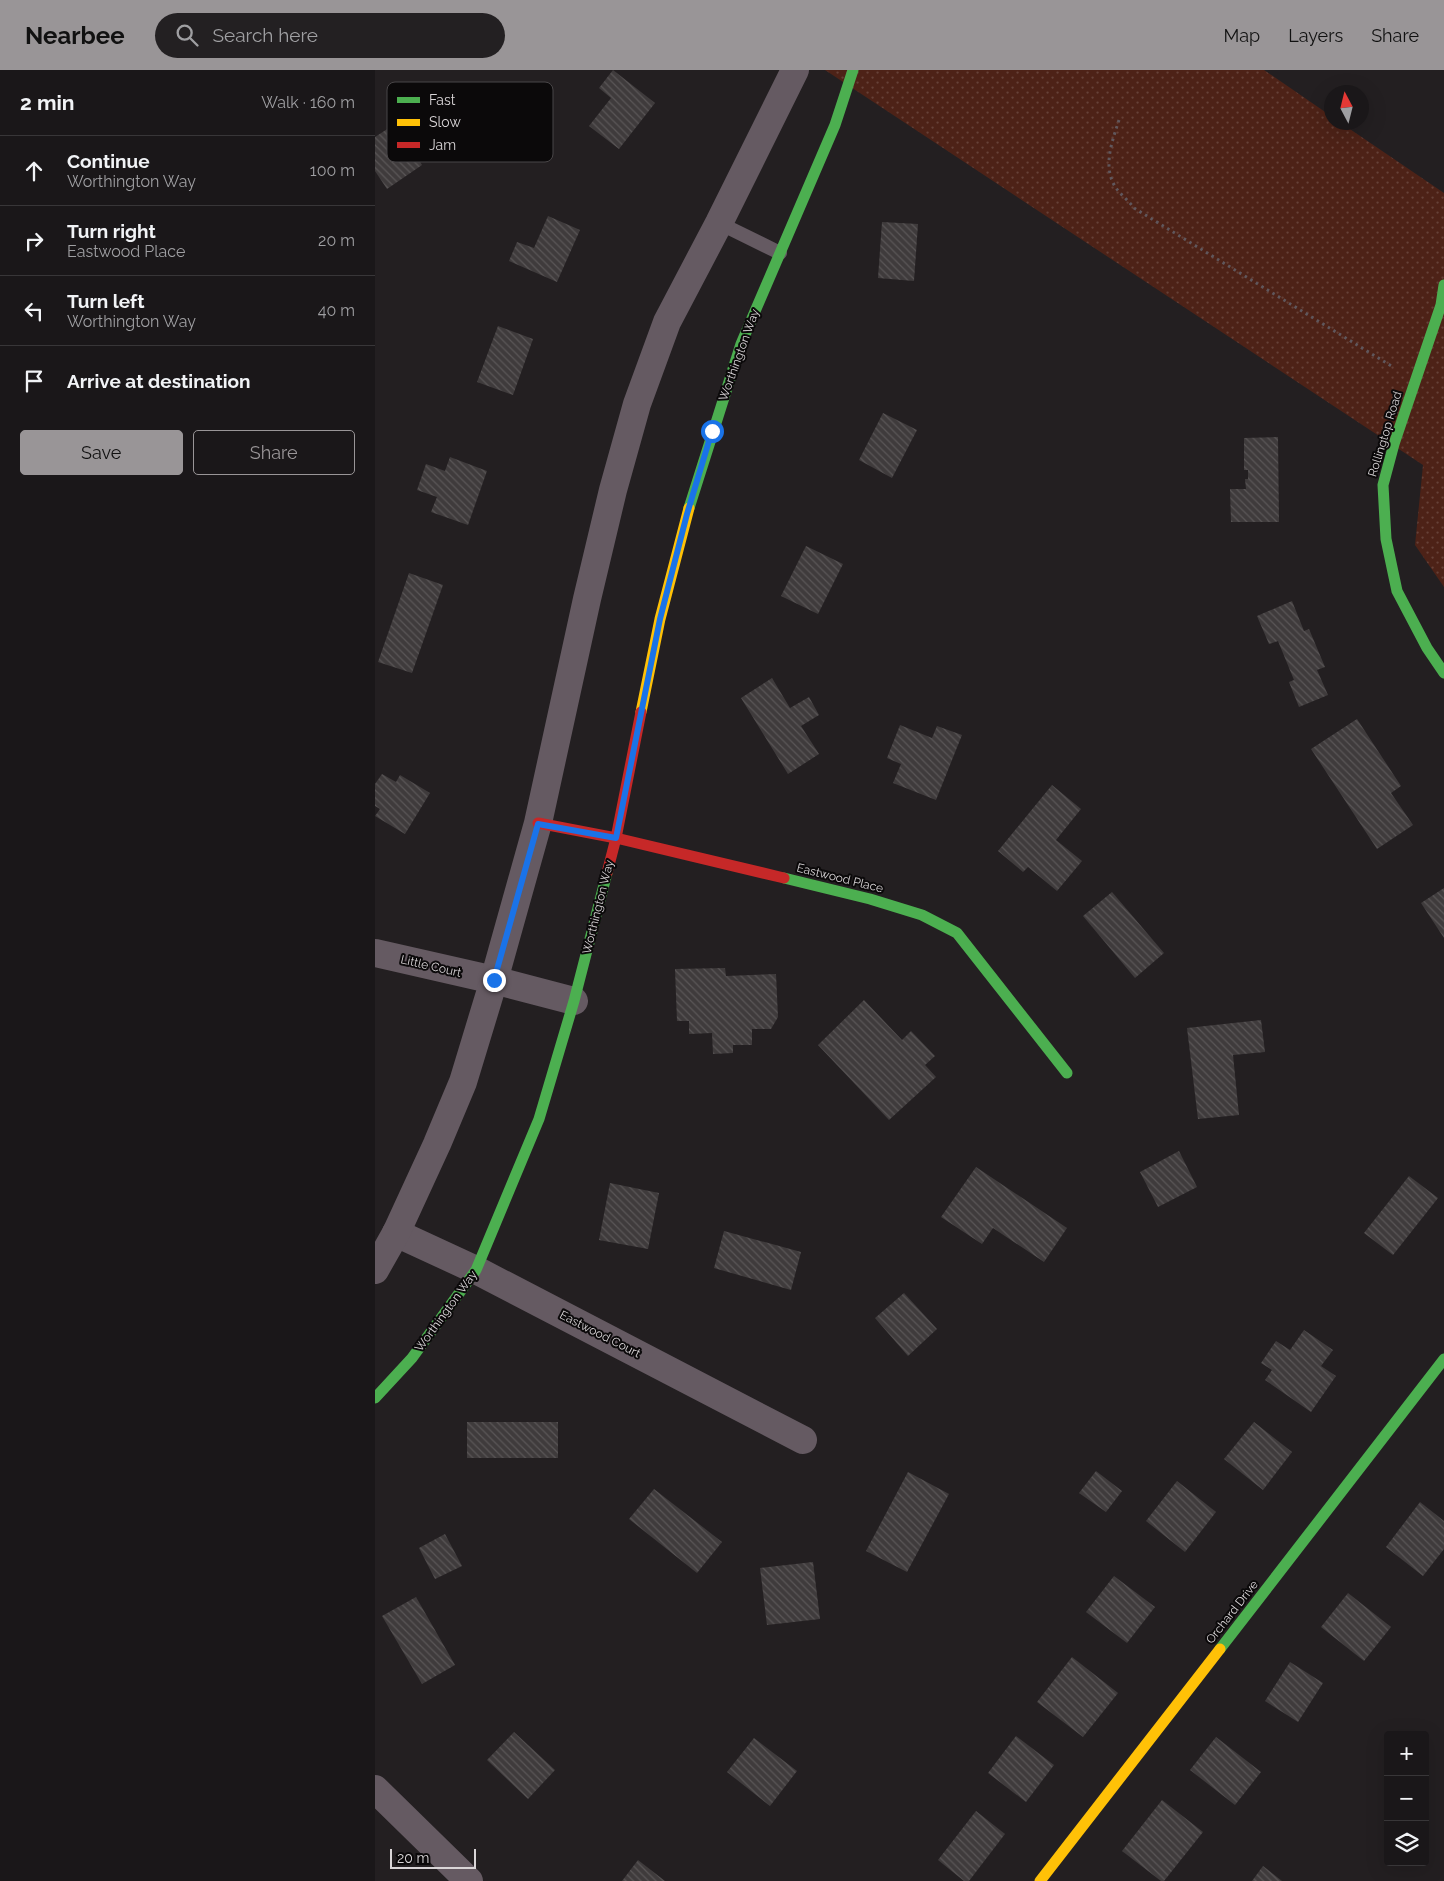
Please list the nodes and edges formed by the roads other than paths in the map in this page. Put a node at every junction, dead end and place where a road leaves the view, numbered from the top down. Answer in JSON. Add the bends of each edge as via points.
{"nodes":[{"id":1,"x":795,"y":70,"type":"edge"},
{"id":2,"x":853,"y":70,"type":"edge"},
{"id":3,"x":719,"y":223,"type":"junction"},
{"id":4,"x":780,"y":253,"type":"junction"},
{"id":5,"x":1444,"y":285,"type":"edge"},
{"id":6,"x":1444,"y":672,"type":"edge"},
{"id":7,"x":538,"y":824,"type":"junction"},
{"id":8,"x":616,"y":838,"type":"junction"},
{"id":9,"x":375,"y":953,"type":"edge"},
{"id":10,"x":494,"y":980,"type":"junction"},
{"id":11,"x":574,"y":1001,"type":"junction"},
{"id":12,"x":1067,"y":1073,"type":"dead end"},
{"id":13,"x":396,"y":1233,"type":"junction"},
{"id":14,"x":375,"y":1270,"type":"edge"},
{"id":15,"x":476,"y":1270,"type":"junction"},
{"id":16,"x":1444,"y":1359,"type":"edge"},
{"id":17,"x":375,"y":1398,"type":"edge"},
{"id":18,"x":803,"y":1440,"type":"dead end"},
{"id":19,"x":375,"y":1789,"type":"edge"},
{"id":20,"x":469,"y":1881,"type":"edge"},
{"id":21,"x":1040,"y":1881,"type":"edge"}],
"edges":[{"from":1,"to":3,"type":"street"},
{"from":2,"to":4,"type":"street","name":"Worthington Way","via":[[835,125]]},
{"from":3,"to":4,"type":"lane"},
{"from":3,"to":7,"type":"street","via":[[667,322],[637,404],[587,599]]},
{"from":4,"to":8,"type":"street","name":"Worthington Way","via":[[741,344],[687,514],[660,619]]},
{"from":5,"to":6,"type":"street","name":"Rollingtop Road","via":[[1441,304],[1383,485],[1386,539],[1397,591],[1427,648]]},
{"from":7,"to":8,"type":"street","name":"Eastwood Place"},
{"from":7,"to":10,"type":"street"},
{"from":8,"to":11,"type":"street","name":"Worthington Way"},
{"from":8,"to":12,"type":"street","name":"Eastwood Place","via":[[870,899],[921,915],[957,933]]},
{"from":9,"to":10,"type":"street","name":"Little Court"},
{"from":10,"to":11,"type":"street","name":"Little Court"},
{"from":10,"to":13,"type":"street","via":[[463,1082]]},
{"from":11,"to":15,"type":"street","name":"Worthington Way","via":[[539,1119]]},
{"from":13,"to":14,"type":"street"},
{"from":13,"to":15,"type":"street","name":"Eastwood Court"},
{"from":15,"to":17,"type":"street","name":"Worthington Way","via":[[412,1358]]},
{"from":15,"to":18,"type":"street","name":"Eastwood Court"},
{"from":16,"to":21,"type":"street","name":"Orchard Drive"},
{"from":19,"to":20,"type":"street"}]}
